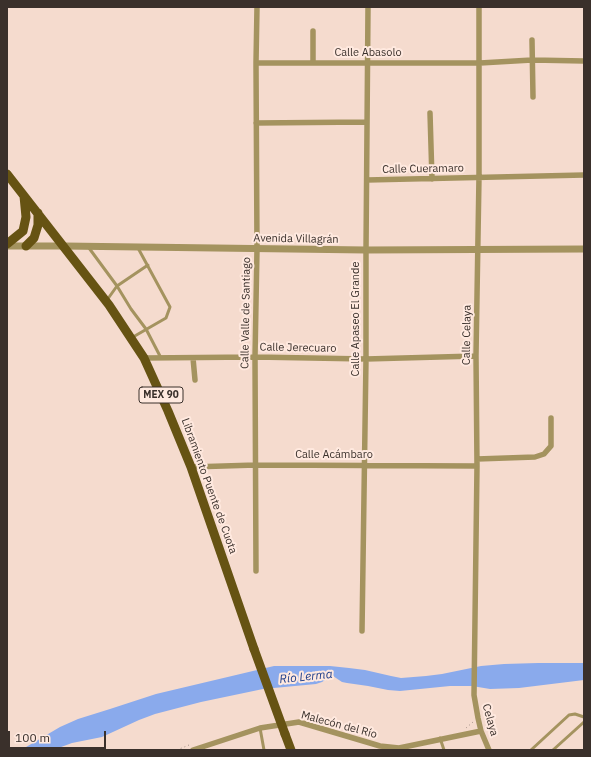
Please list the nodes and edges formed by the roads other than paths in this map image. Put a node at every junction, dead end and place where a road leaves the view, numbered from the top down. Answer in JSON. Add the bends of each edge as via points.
{"nodes":[{"id":1,"x":257,"y":7,"type":"edge"},
{"id":2,"x":368,"y":7,"type":"edge"},
{"id":3,"x":479,"y":7,"type":"edge"},
{"id":4,"x":313,"y":31,"type":"dead end"},
{"id":5,"x":532,"y":40,"type":"dead end"},
{"id":6,"x":532,"y":60,"type":"junction"},
{"id":7,"x":584,"y":62,"type":"edge"},
{"id":8,"x":256,"y":63,"type":"junction"},
{"id":9,"x":313,"y":63,"type":"junction"},
{"id":10,"x":368,"y":63,"type":"junction"},
{"id":11,"x":480,"y":63,"type":"junction"},
{"id":12,"x":533,"y":97,"type":"dead end"},
{"id":13,"x":430,"y":113,"type":"dead end"},
{"id":14,"x":367,"y":122,"type":"junction"},
{"id":15,"x":256,"y":124,"type":"junction"},
{"id":16,"x":7,"y":174,"type":"edge"},
{"id":17,"x":584,"y":175,"type":"edge"},
{"id":18,"x":479,"y":177,"type":"junction"},
{"id":19,"x":432,"y":179,"type":"junction"},
{"id":20,"x":367,"y":180,"type":"junction"},
{"id":21,"x":24,"y":196,"type":"junction"},
{"id":22,"x":38,"y":213,"type":"junction"},
{"id":23,"x":7,"y":245,"type":"edge"},
{"id":24,"x":26,"y":246,"type":"junction"},
{"id":25,"x":64,"y":246,"type":"junction"},
{"id":26,"x":88,"y":246,"type":"junction"},
{"id":27,"x":138,"y":247,"type":"junction"},
{"id":28,"x":584,"y":249,"type":"edge"},
{"id":29,"x":257,"y":250,"type":"junction"},
{"id":30,"x":366,"y":250,"type":"junction"},
{"id":31,"x":478,"y":250,"type":"junction"},
{"id":32,"x":148,"y":265,"type":"junction"},
{"id":33,"x":117,"y":286,"type":"junction"},
{"id":34,"x":106,"y":300,"type":"junction"},
{"id":35,"x":146,"y":329,"type":"junction"},
{"id":36,"x":131,"y":338,"type":"junction"},
{"id":37,"x":476,"y":356,"type":"junction"},
{"id":38,"x":255,"y":357,"type":"junction"},
{"id":39,"x":144,"y":358,"type":"junction"},
{"id":40,"x":161,"y":358,"type":"junction"},
{"id":41,"x":193,"y":358,"type":"junction"},
{"id":42,"x":366,"y":359,"type":"junction"},
{"id":43,"x":195,"y":380,"type":"dead end"},
{"id":44,"x":551,"y":418,"type":"dead end"},
{"id":45,"x":477,"y":459,"type":"junction"},
{"id":46,"x":256,"y":465,"type":"junction"},
{"id":47,"x":364,"y":465,"type":"junction"},
{"id":48,"x":477,"y":466,"type":"junction"},
{"id":49,"x":191,"y":468,"type":"junction"},
{"id":50,"x":256,"y":571,"type":"dead end"},
{"id":51,"x":362,"y":632,"type":"dead end"},
{"id":52,"x":475,"y":663,"type":"joint"},
{"id":53,"x":584,"y":717,"type":"edge"},
{"id":54,"x":584,"y":722,"type":"edge"},
{"id":55,"x":260,"y":728,"type":"junction"},
{"id":56,"x":481,"y":731,"type":"junction"},
{"id":57,"x":440,"y":738,"type":"junction"},
{"id":58,"x":193,"y":750,"type":"edge"},
{"id":59,"x":264,"y":750,"type":"edge"},
{"id":60,"x":291,"y":750,"type":"edge"},
{"id":61,"x":444,"y":750,"type":"edge"},
{"id":62,"x":489,"y":750,"type":"edge"},
{"id":63,"x":531,"y":750,"type":"edge"},
{"id":64,"x":554,"y":750,"type":"edge"}],
"edges":[{"from":1,"to":8,"type":"street","name":"Calle Valle de Santiago"},
{"from":2,"to":10,"type":"street","name":"Calle Apaseo El Grande"},
{"from":3,"to":11,"type":"street","name":"Calle Celaya"},
{"from":4,"to":9,"type":"street"},
{"from":5,"to":6,"type":"street"},
{"from":6,"to":7,"type":"street","name":"Calle Abasolo"},
{"from":6,"to":11,"type":"street","name":"Calle Abasolo"},
{"from":6,"to":12,"type":"street"},
{"from":8,"to":9,"type":"street","name":"Calle Abasolo"},
{"from":8,"to":15,"type":"street","name":"Calle Valle de Santiago"},
{"from":9,"to":10,"type":"street","name":"Calle Abasolo"},
{"from":10,"to":11,"type":"street","name":"Calle Abasolo"},
{"from":10,"to":14,"type":"street","name":"Calle Apaseo El Grande"},
{"from":11,"to":18,"type":"street","name":"Calle Celaya"},
{"from":13,"to":19,"type":"street"},
{"from":14,"to":15,"type":"street"},
{"from":14,"to":20,"type":"street","name":"Calle Apaseo El Grande"},
{"from":15,"to":29,"type":"street","name":"Calle Valle de Santiago"},
{"from":16,"to":21,"type":"main road","name":"Libramiento Puente de Cuota","number":"MEX 90"},
{"from":17,"to":18,"type":"street","name":"Calle Cueramaro"},
{"from":18,"to":19,"type":"street","name":"Calle Cueramaro"},
{"from":18,"to":31,"type":"street","name":"Calle Celaya"},
{"from":19,"to":20,"type":"street","name":"Calle Cueramaro"},
{"from":20,"to":30,"type":"street","name":"Calle Apaseo El Grande"},
{"from":21,"to":22,"type":"main road","name":"Libramiento Puente de Cuota","number":"MEX 90"},
{"from":21,"to":23,"type":"main road","via":[[26,217],[23,231]]},
{"from":22,"to":24,"type":"main road","via":[[34,238]]},
{"from":22,"to":25,"type":"main road","name":"Libramiento Puente de Cuota","number":"MEX 90"},
{"from":23,"to":24,"type":"street","name":"Avenida Villagrán"},
{"from":24,"to":25,"type":"street","name":"Avenida Villagrán"},
{"from":25,"to":26,"type":"street","name":"Avenida Villagrán"},
{"from":25,"to":34,"type":"main road","name":"Libramiento Puente de Cuota","number":"MEX 90"},
{"from":26,"to":27,"type":"street","name":"Avenida Villagrán"},
{"from":26,"to":33,"type":"lane"},
{"from":27,"to":29,"type":"street","name":"Avenida Villagrán"},
{"from":27,"to":32,"type":"lane"},
{"from":28,"to":31,"type":"street","name":"Avenida Villagrán"},
{"from":29,"to":30,"type":"street","name":"Avenida Villagrán"},
{"from":29,"to":38,"type":"street","name":"Calle Valle de Santiago"},
{"from":30,"to":31,"type":"street","name":"Avenida Villagrán"},
{"from":30,"to":42,"type":"street","name":"Calle Apaseo El Grande"},
{"from":31,"to":37,"type":"street","name":"Calle Celaya"},
{"from":32,"to":33,"type":"lane"},
{"from":32,"to":35,"type":"lane","via":[[170,307],[166,318]]},
{"from":33,"to":34,"type":"lane"},
{"from":33,"to":35,"type":"lane"},
{"from":34,"to":36,"type":"main road","name":"Libramiento Puente de Cuota","number":"MEX 90"},
{"from":35,"to":36,"type":"lane"},
{"from":35,"to":40,"type":"lane"},
{"from":36,"to":39,"type":"main road","name":"Libramiento Puente de Cuota","number":"MEX 90"},
{"from":37,"to":42,"type":"street","name":"Calle Jerecuaro"},
{"from":37,"to":45,"type":"street","name":"Calle Celaya"},
{"from":38,"to":41,"type":"street","name":"Calle Jerecuaro"},
{"from":38,"to":42,"type":"street","name":"Calle Jerecuaro"},
{"from":38,"to":46,"type":"street","name":"Calle Valle de Santiago"},
{"from":39,"to":40,"type":"street","name":"Calle Jerecuaro"},
{"from":39,"to":49,"type":"main road","name":"Libramiento Puente de Cuota","number":"MEX 90"},
{"from":40,"to":41,"type":"street","name":"Calle Jerecuaro"},
{"from":41,"to":43,"type":"street"},
{"from":42,"to":47,"type":"street","name":"Calle Apaseo El Grande"},
{"from":44,"to":45,"type":"street","via":[[551,446],[544,454],[535,457]]},
{"from":45,"to":48,"type":"street","name":"Calle Celaya"},
{"from":46,"to":47,"type":"street","name":"Calle Acámbaro"},
{"from":46,"to":49,"type":"street","name":"Calle Acámbaro"},
{"from":46,"to":50,"type":"street","name":"Calle Valle de Santiago"},
{"from":47,"to":48,"type":"street","name":"Calle Acámbaro"},
{"from":47,"to":51,"type":"street","name":"Calle Apaseo El Grande"},
{"from":48,"to":52,"type":"street","name":"Calle Celaya"},
{"from":49,"to":60,"type":"main road","name":"Libramiento Puente de Cuota","number":"MEX 90","bridge":true},
{"from":52,"to":56,"type":"street","name":"Celaya","via":[[474,695]]},
{"from":53,"to":63,"type":"lane","via":[[569,715]]},
{"from":54,"to":64,"type":"lane"},
{"from":55,"to":57,"type":"street","name":"Malecón del Río","via":[[298,722],[380,746],[399,748]]},
{"from":55,"to":58,"type":"street","name":"Malecón del Río"},
{"from":55,"to":59,"type":"lane"},
{"from":56,"to":57,"type":"street","name":"Malecón del Río"},
{"from":56,"to":62,"type":"street","name":"Celaya"},
{"from":57,"to":61,"type":"lane"}]}
